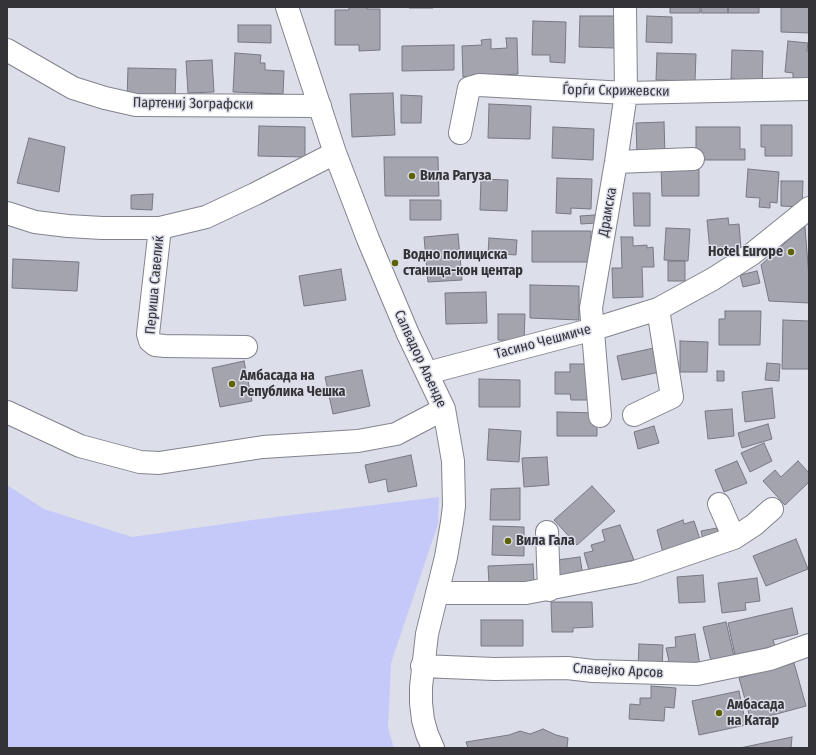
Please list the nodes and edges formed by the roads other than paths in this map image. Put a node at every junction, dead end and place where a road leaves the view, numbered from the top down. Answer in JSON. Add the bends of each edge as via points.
{"nodes":[{"id":1,"x":287,"y":7,"type":"edge"},
{"id":2,"x":626,"y":7,"type":"edge"},
{"id":3,"x":7,"y":50,"type":"edge"},
{"id":4,"x":809,"y":89,"type":"edge"},
{"id":5,"x":626,"y":93,"type":"junction"},
{"id":6,"x":320,"y":106,"type":"junction"},
{"id":7,"x":460,"y":133,"type":"dead end"},
{"id":8,"x":335,"y":153,"type":"junction"},
{"id":9,"x":693,"y":159,"type":"dead end"},
{"id":10,"x":616,"y":162,"type":"junction"},
{"id":11,"x":809,"y":208,"type":"edge"},
{"id":12,"x":7,"y":213,"type":"edge"},
{"id":13,"x":160,"y":228,"type":"junction"},
{"id":14,"x":658,"y":309,"type":"junction"},
{"id":15,"x":594,"y":328,"type":"junction"},
{"id":16,"x":246,"y":347,"type":"dead end"},
{"id":17,"x":427,"y":373,"type":"junction"},
{"id":18,"x":444,"y":409,"type":"junction"},
{"id":19,"x":7,"y":412,"type":"edge"},
{"id":20,"x":634,"y":415,"type":"dead end"},
{"id":21,"x":600,"y":416,"type":"dead end"},
{"id":22,"x":719,"y":504,"type":"dead end"},
{"id":23,"x":772,"y":509,"type":"dead end"},
{"id":24,"x":547,"y":532,"type":"dead end"},
{"id":25,"x":734,"y":538,"type":"junction"},
{"id":26,"x":549,"y":590,"type":"junction"},
{"id":27,"x":437,"y":593,"type":"junction"},
{"id":28,"x":809,"y":645,"type":"edge"},
{"id":29,"x":422,"y":666,"type":"junction"},
{"id":30,"x":421,"y":704,"type":"junction"},
{"id":31,"x":417,"y":748,"type":"edge"},
{"id":32,"x":433,"y":748,"type":"edge"}],
"edges":[{"from":1,"to":6,"type":"street","name":"Салвадор Аљенде"},
{"from":2,"to":5,"type":"street","name":"Драмска"},
{"from":3,"to":6,"type":"street","name":"Партениј Зографски","via":[[73,88],[136,106]]},
{"from":4,"to":5,"type":"street","name":"Ѓорѓи Скрижевски"},
{"from":5,"to":7,"type":"street","name":"Ѓорѓи Скрижевски","via":[[479,85],[469,88]]},
{"from":5,"to":10,"type":"street","name":"Драмска"},
{"from":6,"to":8,"type":"street","name":"Салвадор Аљенде"},
{"from":8,"to":13,"type":"street","name":"Периша Савелиќ","via":[[206,216]]},
{"from":8,"to":17,"type":"street","name":"Салвадор Аљенде","via":[[371,246]]},
{"from":9,"to":10,"type":"street"},
{"from":10,"to":15,"type":"street","name":"Драмска","via":[[591,308]]},
{"from":11,"to":14,"type":"street","name":"Тасино Чешмиче","via":[[752,254]]},
{"from":12,"to":13,"type":"street","name":"Периша Савелиќ","via":[[35,222],[68,226]]},
{"from":13,"to":16,"type":"street","name":"Периша Савелиќ","via":[[148,334],[150,341],[155,345],[165,346]]},
{"from":14,"to":15,"type":"street","name":"Тасино Чешмиче"},
{"from":14,"to":20,"type":"street","via":[[672,397]]},
{"from":15,"to":17,"type":"street","name":"Тасино Чешмиче"},
{"from":15,"to":21,"type":"street","name":"Драмска"},
{"from":17,"to":18,"type":"street","name":"Салвадор Аљенде"},
{"from":18,"to":19,"type":"street","via":[[396,434],[358,441],[263,447],[159,462],[140,462],[80,446]]},
{"from":18,"to":27,"type":"street","name":"Салвадор Аљенде","via":[[455,490],[452,522]]},
{"from":22,"to":25,"type":"street"},
{"from":23,"to":25,"type":"street"},
{"from":24,"to":26,"type":"street"},
{"from":25,"to":26,"type":"street","via":[[635,572]]},
{"from":26,"to":27,"type":"street","via":[[526,594]]},
{"from":27,"to":29,"type":"street","name":"Салвадор Аљенде"},
{"from":28,"to":29,"type":"street","name":"Славејко Арсов","via":[[770,659],[697,674],[567,668],[494,669]]},
{"from":29,"to":30,"type":"street","name":"Салвадор Аљенде"},
{"from":30,"to":31,"type":"street"},
{"from":30,"to":32,"type":"street","name":"Салвадор Аљенде","via":[[423,720]]}]}
